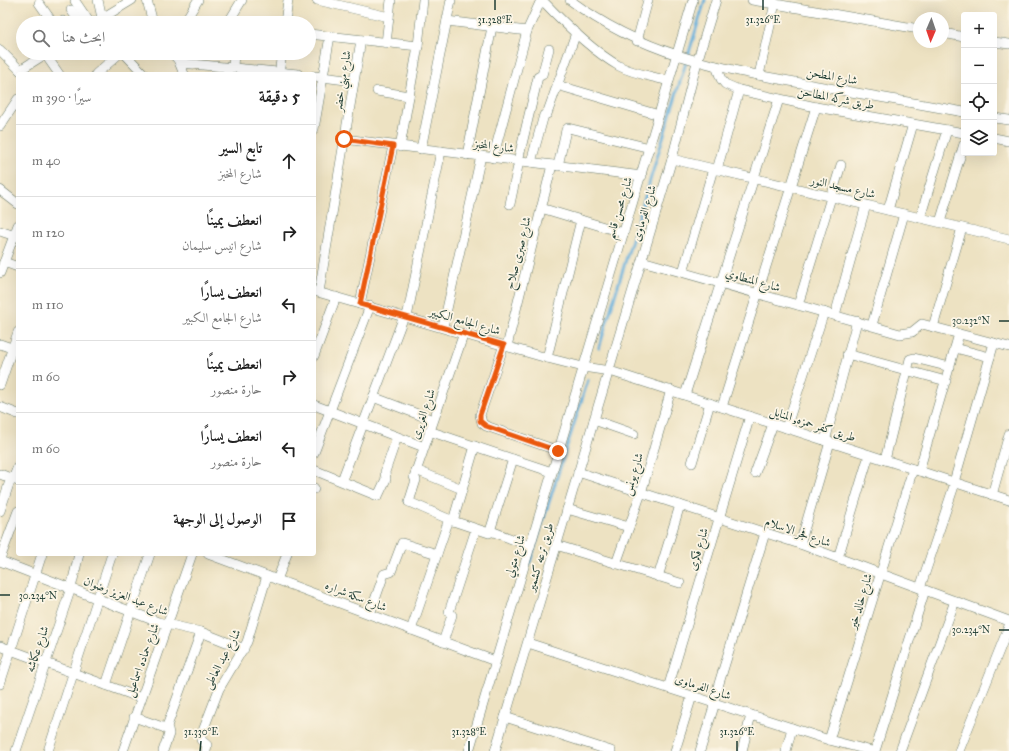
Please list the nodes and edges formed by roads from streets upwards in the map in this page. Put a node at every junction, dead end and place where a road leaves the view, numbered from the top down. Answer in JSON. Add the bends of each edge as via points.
{"nodes":[{"id":1,"x":98,"y":0,"type":"edge"},
{"id":2,"x":132,"y":0,"type":"edge"},
{"id":3,"x":147,"y":0,"type":"edge"},
{"id":4,"x":198,"y":0,"type":"edge"},
{"id":5,"x":242,"y":0,"type":"edge"},
{"id":6,"x":288,"y":0,"type":"edge"},
{"id":7,"x":391,"y":0,"type":"edge"},
{"id":8,"x":423,"y":0,"type":"edge"},
{"id":9,"x":451,"y":0,"type":"edge"},
{"id":10,"x":541,"y":0,"type":"edge"},
{"id":11,"x":570,"y":0,"type":"edge"},
{"id":12,"x":648,"y":0,"type":"edge"},
{"id":13,"x":693,"y":0,"type":"edge"},
{"id":14,"x":716,"y":0,"type":"edge"},
{"id":15,"x":752,"y":0,"type":"edge"},
{"id":16,"x":75,"y":1,"type":"dead end"},
{"id":17,"x":323,"y":1,"type":"edge"},
{"id":18,"x":39,"y":3,"type":"dead end"},
{"id":19,"x":120,"y":3,"type":"edge"},
{"id":20,"x":775,"y":3,"type":"junction"},
{"id":21,"x":352,"y":4,"type":"edge"},
{"id":22,"x":71,"y":10,"type":"dead end"},
{"id":23,"x":47,"y":16,"type":"edge"},
{"id":24,"x":75,"y":16,"type":"edge"},
{"id":25,"x":85,"y":16,"type":"edge"},
{"id":26,"x":98,"y":16,"type":"edge"},
{"id":27,"x":104,"y":16,"type":"edge"},
{"id":28,"x":151,"y":16,"type":"edge"},
{"id":29,"x":188,"y":16,"type":"edge"},
{"id":30,"x":232,"y":16,"type":"edge"},
{"id":31,"x":286,"y":16,"type":"edge"},
{"id":32,"x":389,"y":17,"type":"junction"},
{"id":33,"x":447,"y":21,"type":"junction"},
{"id":34,"x":492,"y":27,"type":"junction"},
{"id":35,"x":913,"y":28,"type":"edge"},
{"id":36,"x":527,"y":31,"type":"junction"},
{"id":37,"x":576,"y":32,"type":"junction"},
{"id":38,"x":949,"y":34,"type":"edge"},
{"id":39,"x":316,"y":35,"type":"edge"},
{"id":40,"x":330,"y":36,"type":"junction"},
{"id":41,"x":961,"y":36,"type":"edge"},
{"id":42,"x":361,"y":40,"type":"junction"},
{"id":43,"x":637,"y":41,"type":"junction"},
{"id":44,"x":997,"y":42,"type":"edge"},
{"id":45,"x":386,"y":43,"type":"junction"},
{"id":46,"x":1009,"y":44,"type":"edge"},
{"id":47,"x":418,"y":46,"type":"junction"},
{"id":48,"x":549,"y":49,"type":"dead end"},
{"id":49,"x":0,"y":50,"type":"edge"},
{"id":50,"x":676,"y":56,"type":"junction"},
{"id":51,"x":38,"y":60,"type":"edge"},
{"id":52,"x":50,"y":60,"type":"edge"},
{"id":53,"x":113,"y":60,"type":"edge"},
{"id":54,"x":131,"y":60,"type":"edge"},
{"id":55,"x":234,"y":60,"type":"edge"},
{"id":56,"x":281,"y":60,"type":"edge"},
{"id":57,"x":179,"y":62,"type":"joint"},
{"id":58,"x":697,"y":62,"type":"junction"},
{"id":59,"x":716,"y":66,"type":"junction"},
{"id":60,"x":233,"y":67,"type":"junction"},
{"id":61,"x":22,"y":72,"type":"edge"},
{"id":62,"x":58,"y":72,"type":"edge"},
{"id":63,"x":102,"y":72,"type":"edge"},
{"id":64,"x":142,"y":72,"type":"edge"},
{"id":65,"x":183,"y":72,"type":"edge"},
{"id":66,"x":229,"y":72,"type":"edge"},
{"id":67,"x":271,"y":72,"type":"edge"},
{"id":68,"x":279,"y":72,"type":"edge"},
{"id":69,"x":759,"y":75,"type":"junction"},
{"id":70,"x":318,"y":77,"type":"edge"},
{"id":71,"x":354,"y":81,"type":"junction"},
{"id":72,"x":669,"y":81,"type":"junction"},
{"id":73,"x":556,"y":85,"type":"junction"},
{"id":74,"x":739,"y":90,"type":"junction"},
{"id":75,"x":377,"y":91,"type":"dead end"},
{"id":76,"x":409,"y":96,"type":"junction"},
{"id":77,"x":779,"y":99,"type":"junction"},
{"id":78,"x":16,"y":102,"type":"edge"},
{"id":79,"x":316,"y":103,"type":"edge"},
{"id":80,"x":816,"y":107,"type":"junction"},
{"id":81,"x":961,"y":111,"type":"edge"},
{"id":82,"x":659,"y":115,"type":"junction"},
{"id":83,"x":997,"y":118,"type":"edge"},
{"id":84,"x":1009,"y":120,"type":"edge"},
{"id":85,"x":913,"y":124,"type":"junction"},
{"id":86,"x":0,"y":126,"type":"edge"},
{"id":87,"x":948,"y":130,"type":"junction"},
{"id":88,"x":961,"y":132,"type":"edge"},
{"id":89,"x":344,"y":139,"type":"junction"},
{"id":90,"x":997,"y":139,"type":"edge"},
{"id":91,"x":1009,"y":141,"type":"edge"},
{"id":92,"x":397,"y":146,"type":"junction"},
{"id":93,"x":650,"y":148,"type":"junction"},
{"id":94,"x":421,"y":149,"type":"junction"},
{"id":95,"x":441,"y":151,"type":"junction"},
{"id":96,"x":961,"y":154,"type":"edge"},
{"id":97,"x":467,"y":155,"type":"junction"},
{"id":98,"x":481,"y":156,"type":"junction"},
{"id":99,"x":493,"y":158,"type":"junction"},
{"id":100,"x":672,"y":159,"type":"junction"},
{"id":101,"x":518,"y":161,"type":"junction"},
{"id":102,"x":531,"y":162,"type":"junction"},
{"id":103,"x":555,"y":165,"type":"junction"},
{"id":104,"x":840,"y":165,"type":"dead end"},
{"id":105,"x":715,"y":169,"type":"junction"},
{"id":106,"x":642,"y":176,"type":"junction"},
{"id":107,"x":754,"y":179,"type":"junction"},
{"id":108,"x":791,"y":188,"type":"junction"},
{"id":109,"x":0,"y":190,"type":"edge"},
{"id":110,"x":830,"y":196,"type":"junction"},
{"id":111,"x":16,"y":198,"type":"edge"},
{"id":112,"x":510,"y":204,"type":"dead end"},
{"id":113,"x":866,"y":205,"type":"junction"},
{"id":114,"x":541,"y":208,"type":"junction"},
{"id":115,"x":888,"y":210,"type":"junction"},
{"id":116,"x":904,"y":214,"type":"junction"},
{"id":117,"x":920,"y":218,"type":"junction"},
{"id":118,"x":581,"y":220,"type":"junction"},
{"id":119,"x":940,"y":222,"type":"junction"},
{"id":120,"x":962,"y":228,"type":"junction"},
{"id":121,"x":0,"y":231,"type":"edge"},
{"id":122,"x":624,"y":233,"type":"junction"},
{"id":123,"x":16,"y":237,"type":"edge"},
{"id":124,"x":1009,"y":239,"type":"edge"},
{"id":125,"x":642,"y":261,"type":"junction"},
{"id":126,"x":16,"y":267,"type":"edge"},
{"id":127,"x":1,"y":269,"type":"edge"},
{"id":128,"x":683,"y":272,"type":"junction"},
{"id":129,"x":722,"y":283,"type":"junction"},
{"id":130,"x":317,"y":292,"type":"edge"},
{"id":131,"x":759,"y":294,"type":"junction"},
{"id":132,"x":336,"y":297,"type":"junction"},
{"id":133,"x":360,"y":304,"type":"junction"},
{"id":134,"x":798,"y":305,"type":"junction"},
{"id":135,"x":370,"y":306,"type":"junction"},
{"id":136,"x":824,"y":312,"type":"junction"},
{"id":137,"x":835,"y":315,"type":"junction"},
{"id":138,"x":405,"y":316,"type":"junction"},
{"id":139,"x":856,"y":321,"type":"junction"},
{"id":140,"x":872,"y":326,"type":"junction"},
{"id":141,"x":443,"y":327,"type":"junction"},
{"id":142,"x":933,"y":327,"type":"junction"},
{"id":143,"x":464,"y":333,"type":"junction"},
{"id":144,"x":959,"y":334,"type":"junction"},
{"id":145,"x":994,"y":343,"type":"junction"},
{"id":146,"x":0,"y":344,"type":"edge"},
{"id":147,"x":506,"y":345,"type":"junction"},
{"id":148,"x":1009,"y":347,"type":"edge"},
{"id":149,"x":955,"y":348,"type":"junction"},
{"id":150,"x":15,"y":350,"type":"edge"},
{"id":151,"x":316,"y":351,"type":"edge"},
{"id":152,"x":848,"y":354,"type":"junction"},
{"id":153,"x":990,"y":357,"type":"junction"},
{"id":154,"x":547,"y":358,"type":"junction"},
{"id":155,"x":583,"y":367,"type":"junction"},
{"id":156,"x":950,"y":367,"type":"junction"},
{"id":157,"x":907,"y":370,"type":"junction"},
{"id":158,"x":610,"y":371,"type":"junction"},
{"id":159,"x":946,"y":381,"type":"junction"},
{"id":160,"x":0,"y":385,"type":"edge"},
{"id":161,"x":670,"y":390,"type":"junction"},
{"id":162,"x":685,"y":395,"type":"junction"},
{"id":163,"x":373,"y":397,"type":"junction"},
{"id":164,"x":710,"y":403,"type":"junction"},
{"id":165,"x":316,"y":406,"type":"edge"},
{"id":166,"x":0,"y":407,"type":"edge"},
{"id":167,"x":722,"y":407,"type":"junction"},
{"id":168,"x":330,"y":412,"type":"junction"},
{"id":169,"x":16,"y":413,"type":"edge"},
{"id":170,"x":750,"y":416,"type":"junction"},
{"id":171,"x":433,"y":420,"type":"junction"},
{"id":172,"x":594,"y":420,"type":"junction"},
{"id":173,"x":363,"y":424,"type":"junction"},
{"id":174,"x":773,"y":424,"type":"junction"},
{"id":175,"x":786,"y":428,"type":"junction"},
{"id":176,"x":430,"y":431,"type":"junction"},
{"id":177,"x":634,"y":434,"type":"dead end"},
{"id":178,"x":1009,"y":434,"type":"edge"},
{"id":179,"x":397,"y":437,"type":"junction"},
{"id":180,"x":828,"y":441,"type":"junction"},
{"id":181,"x":475,"y":446,"type":"junction"},
{"id":182,"x":424,"y":447,"type":"junction"},
{"id":183,"x":316,"y":448,"type":"edge"},
{"id":184,"x":558,"y":451,"type":"junction"},
{"id":185,"x":869,"y":455,"type":"junction"},
{"id":186,"x":513,"y":459,"type":"junction"},
{"id":187,"x":885,"y":460,"type":"junction"},
{"id":188,"x":692,"y":463,"type":"dead end"},
{"id":189,"x":416,"y":470,"type":"junction"},
{"id":190,"x":916,"y":470,"type":"junction"},
{"id":191,"x":316,"y":472,"type":"edge"},
{"id":192,"x":552,"y":472,"type":"junction"},
{"id":193,"x":578,"y":472,"type":"junction"},
{"id":194,"x":0,"y":474,"type":"edge"},
{"id":195,"x":755,"y":474,"type":"dead end"},
{"id":196,"x":14,"y":479,"type":"edge"},
{"id":197,"x":342,"y":480,"type":"junction"},
{"id":198,"x":954,"y":482,"type":"junction"},
{"id":199,"x":462,"y":489,"type":"junction"},
{"id":200,"x":641,"y":492,"type":"junction"},
{"id":201,"x":992,"y":495,"type":"junction"},
{"id":202,"x":1009,"y":500,"type":"edge"},
{"id":203,"x":680,"y":506,"type":"junction"},
{"id":204,"x":567,"y":509,"type":"junction"},
{"id":205,"x":0,"y":511,"type":"edge"},
{"id":206,"x":16,"y":517,"type":"edge"},
{"id":207,"x":720,"y":518,"type":"junction"},
{"id":208,"x":451,"y":520,"type":"junction"},
{"id":209,"x":629,"y":528,"type":"junction"},
{"id":210,"x":476,"y":529,"type":"junction"},
{"id":211,"x":490,"y":531,"type":"junction"},
{"id":212,"x":765,"y":533,"type":"junction"},
{"id":213,"x":800,"y":544,"type":"junction"},
{"id":214,"x":530,"y":546,"type":"junction"},
{"id":215,"x":556,"y":546,"type":"junction"},
{"id":216,"x":437,"y":554,"type":"junction"},
{"id":217,"x":41,"y":556,"type":"edge"},
{"id":218,"x":79,"y":556,"type":"edge"},
{"id":219,"x":111,"y":556,"type":"edge"},
{"id":220,"x":149,"y":556,"type":"edge"},
{"id":221,"x":191,"y":556,"type":"edge"},
{"id":222,"x":214,"y":556,"type":"edge"},
{"id":223,"x":286,"y":556,"type":"edge"},
{"id":224,"x":838,"y":558,"type":"junction"},
{"id":225,"x":1,"y":563,"type":"edge"},
{"id":226,"x":616,"y":564,"type":"junction"},
{"id":227,"x":881,"y":574,"type":"junction"},
{"id":228,"x":35,"y":575,"type":"junction"},
{"id":229,"x":267,"y":576,"type":"junction"},
{"id":230,"x":658,"y":577,"type":"junction"},
{"id":231,"x":276,"y":580,"type":"junction"},
{"id":232,"x":680,"y":583,"type":"dead end"},
{"id":233,"x":71,"y":588,"type":"junction"},
{"id":234,"x":923,"y":589,"type":"junction"},
{"id":235,"x":98,"y":599,"type":"junction"},
{"id":236,"x":954,"y":601,"type":"junction"},
{"id":237,"x":131,"y":612,"type":"junction"},
{"id":238,"x":370,"y":614,"type":"junction"},
{"id":239,"x":1009,"y":621,"type":"edge"},
{"id":240,"x":168,"y":625,"type":"junction"},
{"id":241,"x":1009,"y":626,"type":"edge"},
{"id":242,"x":411,"y":630,"type":"junction"},
{"id":243,"x":201,"y":632,"type":"junction"},
{"id":244,"x":443,"y":642,"type":"junction"},
{"id":245,"x":528,"y":643,"type":"junction"},
{"id":246,"x":0,"y":646,"type":"edge"},
{"id":247,"x":244,"y":649,"type":"junction"},
{"id":248,"x":11,"y":650,"type":"junction"},
{"id":249,"x":495,"y":661,"type":"junction"},
{"id":250,"x":45,"y":663,"type":"junction"},
{"id":251,"x":74,"y":673,"type":"junction"},
{"id":252,"x":0,"y":684,"type":"edge"},
{"id":253,"x":106,"y":685,"type":"junction"},
{"id":254,"x":668,"y":688,"type":"junction"},
{"id":255,"x":692,"y":696,"type":"junction"},
{"id":256,"x":141,"y":698,"type":"junction"},
{"id":257,"x":714,"y":703,"type":"junction"},
{"id":258,"x":751,"y":715,"type":"junction"},
{"id":259,"x":134,"y":717,"type":"junction"},
{"id":260,"x":505,"y":717,"type":"junction"},
{"id":261,"x":792,"y":728,"type":"junction"},
{"id":262,"x":166,"y":729,"type":"junction"},
{"id":263,"x":829,"y":740,"type":"junction"},
{"id":264,"x":853,"y":749,"type":"edge"},
{"id":265,"x":16,"y":751,"type":"edge"},
{"id":266,"x":48,"y":751,"type":"edge"},
{"id":267,"x":123,"y":751,"type":"edge"},
{"id":268,"x":163,"y":751,"type":"edge"},
{"id":269,"x":206,"y":751,"type":"edge"},
{"id":270,"x":469,"y":751,"type":"edge"},
{"id":271,"x":494,"y":751,"type":"edge"},
{"id":272,"x":611,"y":751,"type":"edge"},
{"id":273,"x":675,"y":751,"type":"edge"},
{"id":274,"x":700,"y":751,"type":"edge"},
{"id":275,"x":742,"y":751,"type":"edge"},
{"id":276,"x":786,"y":751,"type":"edge"},
{"id":277,"x":874,"y":751,"type":"edge"},
{"id":278,"x":900,"y":751,"type":"edge"},
{"id":279,"x":959,"y":751,"type":"edge"}],
"edges":[{"from":1,"to":26,"type":"street"},
{"from":2,"to":19,"type":"street"},
{"from":3,"to":28,"type":"street"},
{"from":4,"to":29,"type":"street"},
{"from":5,"to":30,"type":"street"},
{"from":6,"to":31,"type":"street"},
{"from":7,"to":32,"type":"street"},
{"from":8,"to":47,"type":"street"},
{"from":9,"to":33,"type":"street"},
{"from":10,"to":36,"type":"street"},
{"from":10,"to":37,"type":"street"},
{"from":11,"to":43,"type":"street","name":"شارع المطحن","via":[[602,23]]},
{"from":12,"to":43,"type":"street"},
{"from":13,"to":50,"type":"street","name":"شارع محسن قاسم"},
{"from":14,"to":58,"type":"street","name":"شارع الفرماوى"},
{"from":15,"to":20,"type":"street"},
{"from":16,"to":25,"type":"street"},
{"from":17,"to":21,"type":"street"},
{"from":18,"to":23,"type":"street"},
{"from":19,"to":27,"type":"street"},
{"from":20,"to":35,"type":"street"},
{"from":20,"to":69,"type":"street"},
{"from":21,"to":32,"type":"street"},
{"from":22,"to":24,"type":"street"},
{"from":32,"to":45,"type":"street"},
{"from":33,"to":34,"type":"street"},
{"from":33,"to":94,"type":"street"},
{"from":34,"to":36,"type":"street"},
{"from":34,"to":97,"type":"street"},
{"from":36,"to":99,"type":"street"},
{"from":37,"to":72,"type":"street","via":[[620,66]]},
{"from":37,"to":73,"type":"street"},
{"from":38,"to":41,"type":"street"},
{"from":39,"to":40,"type":"street"},
{"from":40,"to":42,"type":"street"},
{"from":40,"to":70,"type":"street"},
{"from":42,"to":45,"type":"street"},
{"from":42,"to":71,"type":"street","name":"شارع مهني خضر"},
{"from":43,"to":50,"type":"street","name":"شارع المطحن"},
{"from":44,"to":46,"type":"street"},
{"from":45,"to":47,"type":"street"},
{"from":47,"to":76,"type":"street"},
{"from":48,"to":101,"type":"street","via":[[542,75],[538,77]]},
{"from":49,"to":61,"type":"street"},
{"from":50,"to":58,"type":"street","name":"شارع المطحن"},
{"from":50,"to":72,"type":"street","name":"شارع محسن قاسم"},
{"from":51,"to":61,"type":"street"},
{"from":52,"to":62,"type":"street"},
{"from":53,"to":63,"type":"street"},
{"from":54,"to":64,"type":"street"},
{"from":55,"to":60,"type":"street"},
{"from":56,"to":68,"type":"street"},
{"from":57,"to":60,"type":"street"},
{"from":57,"to":65,"type":"street"},
{"from":58,"to":59,"type":"street","name":"شارع المطحن"},
{"from":58,"to":100,"type":"street","name":"شارع الفرماوى"},
{"from":59,"to":69,"type":"street","name":"شارع المطحن"},
{"from":59,"to":74,"type":"street","name":"طريق شركه المطاحن","via":[[725,84]]},
{"from":60,"to":66,"type":"street"},
{"from":60,"to":67,"type":"street"},
{"from":69,"to":81,"type":"street","name":"شارع المطحن"},
{"from":70,"to":71,"type":"street"},
{"from":70,"to":79,"type":"street"},
{"from":71,"to":89,"type":"street","name":"شارع مهني خضر"},
{"from":72,"to":82,"type":"street","name":"شارع محسن قاسم"},
{"from":73,"to":82,"type":"street"},
{"from":73,"to":102,"type":"street"},
{"from":74,"to":77,"type":"street","name":"طريق شركه المطاحن"},
{"from":74,"to":105,"type":"street"},
{"from":75,"to":76,"type":"street"},
{"from":76,"to":92,"type":"street"},
{"from":77,"to":80,"type":"street","name":"طريق شركه المطاحن"},
{"from":77,"to":107,"type":"street"},
{"from":78,"to":86,"type":"street"},
{"from":80,"to":85,"type":"street","name":"طريق شركه المطاحن"},
{"from":80,"to":108,"type":"street"},
{"from":82,"to":93,"type":"street","name":"شارع محسن قاسم"},
{"from":83,"to":84,"type":"street"},
{"from":85,"to":87,"type":"street","name":"طريق شركه المطاحن"},
{"from":85,"to":115,"type":"street"},
{"from":87,"to":88,"type":"street","name":"طريق شركه المطاحن"},
{"from":87,"to":117,"type":"street"},
{"from":89,"to":92,"type":"street","name":"شارع المخبز"},
{"from":89,"to":130,"type":"street","name":"شارع مهني خضر"},
{"from":90,"to":91,"type":"street"},
{"from":92,"to":94,"type":"street","name":"شارع المخبز"},
{"from":92,"to":133,"type":"street"},
{"from":93,"to":103,"type":"street","name":"شارع صبرى صلاح","via":[[568,128]]},
{"from":93,"to":106,"type":"street","name":"شارع محسن قاسم"},
{"from":94,"to":95,"type":"street","name":"شارع المخبز"},
{"from":95,"to":97,"type":"street","name":"شارع المخبز"},
{"from":95,"to":138,"type":"street"},
{"from":96,"to":119,"type":"street"},
{"from":97,"to":98,"type":"street","name":"شارع المخبز"},
{"from":98,"to":99,"type":"street","name":"شارع المخبز"},
{"from":98,"to":141,"type":"street"},
{"from":99,"to":101,"type":"street","name":"شارع المخبز"},
{"from":100,"to":105,"type":"street","name":"شارع مسجد النور"},
{"from":100,"to":125,"type":"street","name":"شارع الفرماوى"},
{"from":101,"to":102,"type":"street","name":"شارع المخبز"},
{"from":101,"to":112,"type":"street"},
{"from":102,"to":103,"type":"street","name":"شارع المخبز"},
{"from":103,"to":106,"type":"street","name":"شارع المخبز"},
{"from":103,"to":114,"type":"street","name":"شارع صبرى صلاح"},
{"from":104,"to":110,"type":"street"},
{"from":105,"to":107,"type":"street","name":"شارع مسجد النور"},
{"from":105,"to":128,"type":"street"},
{"from":106,"to":122,"type":"street","name":"شارع محسن قاسم"},
{"from":107,"to":108,"type":"street","name":"شارع مسجد النور"},
{"from":107,"to":129,"type":"street"},
{"from":108,"to":110,"type":"street","name":"شارع مسجد النور"},
{"from":108,"to":131,"type":"street"},
{"from":109,"to":111,"type":"street"},
{"from":110,"to":113,"type":"street","name":"شارع مسجد النور"},
{"from":110,"to":134,"type":"street"},
{"from":113,"to":115,"type":"street","name":"شارع مسجد النور"},
{"from":113,"to":137,"type":"street"},
{"from":114,"to":118,"type":"street"},
{"from":114,"to":147,"type":"street","name":"شارع صبرى صلاح"},
{"from":115,"to":116,"type":"street","name":"شارع مسجد النور"},
{"from":116,"to":117,"type":"street","name":"شارع مسجد النور"},
{"from":116,"to":140,"type":"street"},
{"from":117,"to":119,"type":"street","name":"شارع مسجد النور"},
{"from":118,"to":122,"type":"street"},
{"from":118,"to":154,"type":"street"},
{"from":119,"to":120,"type":"street","name":"شارع مسجد النور"},
{"from":120,"to":124,"type":"street","name":"شارع مسجد النور"},
{"from":120,"to":142,"type":"street"},
{"from":121,"to":123,"type":"street"},
{"from":122,"to":155,"type":"street","name":"شارع محسن قاسم"},
{"from":123,"to":127,"type":"street"},
{"from":125,"to":128,"type":"street","name":"شارع المنطاوي"},
{"from":125,"to":158,"type":"street","name":"شارع الفرماوى"},
{"from":126,"to":127,"type":"street"},
{"from":128,"to":129,"type":"street","name":"شارع المنطاوي"},
{"from":129,"to":131,"type":"street","name":"شارع المنطاوي"},
{"from":129,"to":162,"type":"street"},
{"from":130,"to":132,"type":"street","name":"شارع الجامع الكبير"},
{"from":131,"to":134,"type":"street","name":"شارع المنطاوي"},
{"from":131,"to":167,"type":"street"},
{"from":132,"to":133,"type":"street","name":"شارع الجامع الكبير"},
{"from":132,"to":151,"type":"street"},
{"from":133,"to":135,"type":"street","name":"شارع الجامع الكبير"},
{"from":134,"to":136,"type":"street","name":"شارع المنطاوي"},
{"from":135,"to":138,"type":"street","name":"شارع الجامع الكبير"},
{"from":135,"to":168,"type":"street"},
{"from":136,"to":137,"type":"street","name":"شارع المنطاوي"},
{"from":136,"to":175,"type":"street"},
{"from":137,"to":139,"type":"street","name":"شارع المنطاوي"},
{"from":138,"to":141,"type":"street","name":"شارع الجامع الكبير"},
{"from":138,"to":163,"type":"street"},
{"from":139,"to":140,"type":"street","name":"شارع المنطاوي"},
{"from":139,"to":152,"type":"street"},
{"from":140,"to":142,"type":"street","name":"شارع المنطاوي","via":[[904,334],[912,332],[920,325]]},
{"from":141,"to":143,"type":"street","name":"شارع الجامع الكبير"},
{"from":142,"to":144,"type":"street"},
{"from":143,"to":147,"type":"street","name":"شارع الجامع الكبير"},
{"from":143,"to":171,"type":"street","name":"شارع الغريرى"},
{"from":144,"to":145,"type":"street"},
{"from":144,"to":149,"type":"street","name":"شارع خالد خير"},
{"from":145,"to":148,"type":"street"},
{"from":145,"to":153,"type":"street"},
{"from":146,"to":150,"type":"street"},
{"from":147,"to":154,"type":"street","name":"شارع الجامع الكبير"},
{"from":147,"to":184,"type":"street","name":"شارع صبرى صلاح","via":[[480,421],[486,426]]},
{"from":149,"to":153,"type":"street"},
{"from":149,"to":156,"type":"street","name":"شارع خالد خير"},
{"from":150,"to":160,"type":"street"},
{"from":152,"to":157,"type":"street"},
{"from":152,"to":180,"type":"street"},
{"from":153,"to":198,"type":"street"},
{"from":154,"to":155,"type":"street","name":"شارع الجامع الكبير"},
{"from":155,"to":158,"type":"street","name":"شارع الجامع الكبير"},
{"from":155,"to":184,"type":"street","name":"شارع متولي"},
{"from":156,"to":157,"type":"street","via":[[912,358]]},
{"from":156,"to":159,"type":"street","name":"شارع خالد خير"},
{"from":157,"to":159,"type":"street"},
{"from":157,"to":187,"type":"street"},
{"from":158,"to":161,"type":"street","name":"طريق كفر حمزه, المنايل"},
{"from":158,"to":172,"type":"street","name":"طريق ترعه كشمير"},
{"from":159,"to":190,"type":"street","name":"شارع خالد خير"},
{"from":161,"to":162,"type":"street","name":"طريق كفر حمزه, المنايل"},
{"from":161,"to":200,"type":"street","name":"شارع يونس"},
{"from":162,"to":164,"type":"street","name":"طريق كفر حمزه, المنايل"},
{"from":163,"to":171,"type":"street"},
{"from":163,"to":173,"type":"street"},
{"from":164,"to":167,"type":"street","name":"طريق كفر حمزه, المنايل"},
{"from":164,"to":188,"type":"street"},
{"from":165,"to":168,"type":"street"},
{"from":166,"to":169,"type":"street"},
{"from":167,"to":170,"type":"street","name":"طريق كفر حمزه, المنايل"},
{"from":168,"to":173,"type":"street"},
{"from":168,"to":183,"type":"street"},
{"from":170,"to":174,"type":"street","name":"طريق كفر حمزه, المنايل"},
{"from":170,"to":207,"type":"street","name":"شارع فكرى"},
{"from":171,"to":176,"type":"street","name":"شارع الغريرى"},
{"from":172,"to":177,"type":"street"},
{"from":172,"to":193,"type":"street","name":"طريق ترعه كشمير"},
{"from":173,"to":179,"type":"street"},
{"from":173,"to":197,"type":"street"},
{"from":174,"to":175,"type":"street","name":"طريق كفر حمزه, المنايل"},
{"from":174,"to":195,"type":"street"},
{"from":175,"to":180,"type":"street","name":"طريق كفر حمزه, المنايل"},
{"from":176,"to":181,"type":"street"},
{"from":176,"to":182,"type":"street","name":"شارع الغريرى"},
{"from":178,"to":201,"type":"street"},
{"from":179,"to":182,"type":"street"},
{"from":179,"to":197,"type":"street","via":[[385,472],[386,478],[378,496]]},
{"from":180,"to":185,"type":"street","name":"طريق كفر حمزه, المنايل"},
{"from":180,"to":213,"type":"street"},
{"from":181,"to":186,"type":"street"},
{"from":181,"to":199,"type":"street"},
{"from":182,"to":189,"type":"street","name":"شارع الغريرى"},
{"from":184,"to":192,"type":"street","name":"شارع متولي"},
{"from":185,"to":187,"type":"street","name":"طريق كفر حمزه, المنايل"},
{"from":185,"to":224,"type":"street"},
{"from":186,"to":192,"type":"street"},
{"from":186,"to":211,"type":"street"},
{"from":187,"to":190,"type":"street","name":"طريق كفر حمزه, المنايل"},
{"from":189,"to":199,"type":"street"},
{"from":189,"to":208,"type":"street","name":"شارع الغريرى","via":[[416,480],[409,502]]},
{"from":190,"to":198,"type":"street","name":"طريق كفر حمزه, المنايل"},
{"from":190,"to":227,"type":"street","name":"شارع خالد خير"},
{"from":191,"to":197,"type":"street"},
{"from":192,"to":214,"type":"street","name":"شارع متولي"},
{"from":193,"to":200,"type":"street","name":"شارع فجر الاسلام"},
{"from":193,"to":204,"type":"street","name":"طريق ترعه كشمير"},
{"from":194,"to":196,"type":"street"},
{"from":196,"to":205,"type":"street"},
{"from":198,"to":201,"type":"street","name":"طريق كفر حمزه, المنايل"},
{"from":198,"to":234,"type":"street"},
{"from":199,"to":208,"type":"street"},
{"from":200,"to":203,"type":"street","name":"شارع فجر الاسلام"},
{"from":200,"to":209,"type":"street","name":"شارع يونس"},
{"from":201,"to":202,"type":"street","name":"طريق كفر حمزه, المنايل"},
{"from":203,"to":207,"type":"street","name":"شارع فجر الاسلام"},
{"from":203,"to":230,"type":"street"},
{"from":204,"to":209,"type":"street"},
{"from":204,"to":215,"type":"street","name":"طريق ترعه كشمير"},
{"from":206,"to":225,"type":"street"},
{"from":207,"to":212,"type":"street","name":"شارع فجر الاسلام"},
{"from":207,"to":254,"type":"street","name":"شارع فكرى"},
{"from":208,"to":210,"type":"street"},
{"from":208,"to":216,"type":"street"},
{"from":209,"to":226,"type":"street","name":"شارع يونس"},
{"from":210,"to":211,"type":"street","via":[[489,533]]},
{"from":210,"to":244,"type":"street","via":[[449,612],[452,615]]},
{"from":211,"to":214,"type":"street"},
{"from":212,"to":213,"type":"street","name":"شارع فجر الاسلام"},
{"from":212,"to":257,"type":"street"},
{"from":213,"to":224,"type":"street","name":"شارع فجر الاسلام"},
{"from":214,"to":249,"type":"street","name":"شارع متولي"},
{"from":215,"to":226,"type":"street"},
{"from":215,"to":245,"type":"street","name":"طريق ترعه كشمير"},
{"from":216,"to":238,"type":"street","via":[[402,543],[391,572],[384,574]]},
{"from":216,"to":242,"type":"street"},
{"from":217,"to":228,"type":"street"},
{"from":218,"to":233,"type":"street","name":"شارع عكاشه"},
{"from":219,"to":235,"type":"street"},
{"from":220,"to":237,"type":"street"},
{"from":221,"to":240,"type":"street","name":"شارع حماده اسماعيل"},
{"from":222,"to":229,"type":"street","name":"شارع سكة شراره"},
{"from":223,"to":231,"type":"street"},
{"from":224,"to":227,"type":"street","name":"شارع فجر الاسلام"},
{"from":225,"to":228,"type":"street","name":"شارع عبد العزيز رضوان"},
{"from":226,"to":230,"type":"street"},
{"from":227,"to":234,"type":"street","name":"شارع فجر الاسلام"},
{"from":227,"to":263,"type":"street","name":"شارع خالد خير"},
{"from":228,"to":233,"type":"street","name":"شارع عبد العزيز رضوان"},
{"from":228,"to":248,"type":"street"},
{"from":229,"to":231,"type":"street","name":"شارع سكة شراره"},
{"from":229,"to":247,"type":"street","name":"شارع عبد العاطى"},
{"from":230,"to":232,"type":"street"},
{"from":231,"to":238,"type":"street","name":"شارع سكة شراره"},
{"from":233,"to":235,"type":"street","name":"شارع عبد العزيز رضوان"},
{"from":233,"to":250,"type":"street","name":"شارع عكاشه"},
{"from":234,"to":236,"type":"street","name":"شارع فجر الاسلام"},
{"from":234,"to":277,"type":"street"},
{"from":235,"to":237,"type":"street","name":"شارع عبد العزيز رضوان"},
{"from":235,"to":251,"type":"street"},
{"from":236,"to":239,"type":"street","name":"شارع فجر الاسلام"},
{"from":236,"to":278,"type":"street"},
{"from":237,"to":240,"type":"street","name":"شارع عبد العزيز رضوان"},
{"from":237,"to":253,"type":"street"},
{"from":238,"to":242,"type":"street","name":"شارع سكة شراره"},
{"from":240,"to":243,"type":"street","name":"شارع عبد العزيز رضوان"},
{"from":240,"to":256,"type":"street","name":"شارع حماده اسماعيل"},
{"from":241,"to":279,"type":"street"},
{"from":242,"to":244,"type":"street","name":"شارع سكة شراره"},
{"from":243,"to":247,"type":"street","name":"شارع عبد العزيز رضوان"},
{"from":243,"to":262,"type":"street"},
{"from":244,"to":249,"type":"street","name":"شارع سكة شراره"},
{"from":245,"to":254,"type":"street","name":"شارع الفرماوى"},
{"from":245,"to":260,"type":"street","name":"طريق ترعه كشمير"},
{"from":246,"to":248,"type":"street"},
{"from":247,"to":269,"type":"street","name":"شارع عبد العاطى","via":[[214,698],[200,738],[207,745]]},
{"from":248,"to":250,"type":"street"},
{"from":248,"to":252,"type":"street"},
{"from":249,"to":270,"type":"street","name":"شارع متولي"},
{"from":250,"to":251,"type":"street"},
{"from":250,"to":265,"type":"street","name":"شارع عكاشه"},
{"from":251,"to":253,"type":"street"},
{"from":251,"to":266,"type":"street"},
{"from":253,"to":256,"type":"street"},
{"from":254,"to":255,"type":"street","name":"شارع الفرماوى"},
{"from":255,"to":257,"type":"street","name":"شارع الفرماوى"},
{"from":255,"to":273,"type":"street"},
{"from":256,"to":259,"type":"street","name":"شارع حماده اسماعيل"},
{"from":257,"to":258,"type":"street","name":"شارع الفرماوى"},
{"from":257,"to":274,"type":"street"},
{"from":258,"to":261,"type":"street","name":"شارع الفرماوى"},
{"from":258,"to":275,"type":"street"},
{"from":259,"to":262,"type":"street"},
{"from":259,"to":267,"type":"street","name":"شارع حماده اسماعيل"},
{"from":260,"to":271,"type":"street","name":"طريق ترعه كشمير"},
{"from":260,"to":272,"type":"street"},
{"from":261,"to":263,"type":"street","name":"شارع الفرماوى"},
{"from":261,"to":276,"type":"street"},
{"from":262,"to":268,"type":"street","via":[[169,734]]},
{"from":263,"to":264,"type":"street","name":"شارع الفرماوى"},
{"from":264,"to":277,"type":"street","name":"شارع الفرماوى"}]}
